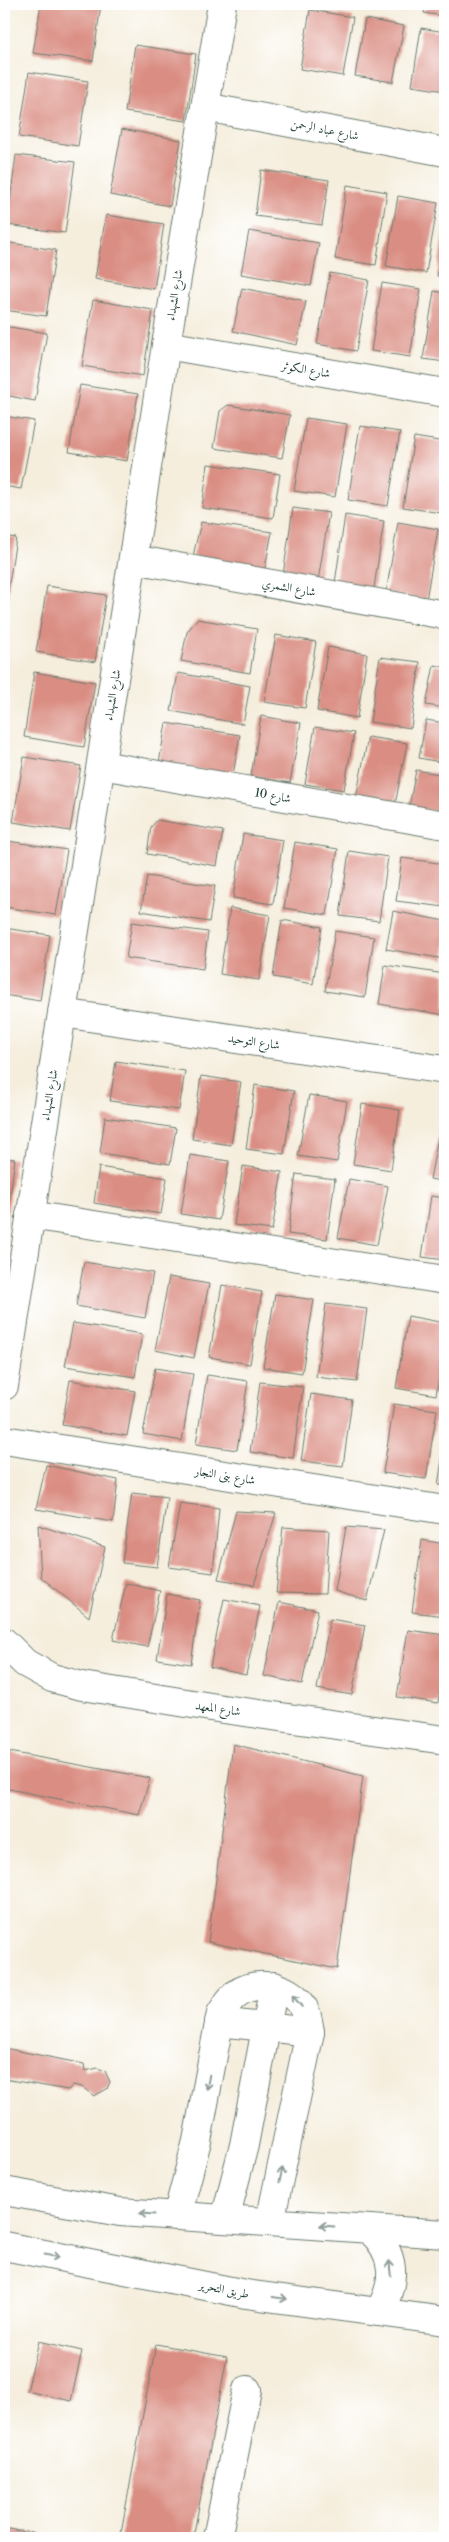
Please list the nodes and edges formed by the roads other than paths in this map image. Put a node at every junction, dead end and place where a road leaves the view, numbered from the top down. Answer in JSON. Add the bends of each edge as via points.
{"nodes":[{"id":1,"x":222,"y":4,"type":"edge"},
{"id":2,"x":205,"y":106,"type":"junction"},
{"id":3,"x":445,"y":152,"type":"edge"},
{"id":4,"x":166,"y":345,"type":"junction"},
{"id":5,"x":445,"y":393,"type":"edge"},
{"id":6,"x":133,"y":559,"type":"junction"},
{"id":7,"x":445,"y":615,"type":"edge"},
{"id":8,"x":101,"y":765,"type":"junction"},
{"id":9,"x":445,"y":825,"type":"edge"},
{"id":10,"x":62,"y":1013,"type":"junction"},
{"id":11,"x":445,"y":1070,"type":"edge"},
{"id":12,"x":30,"y":1215,"type":"junction"},
{"id":13,"x":445,"y":1280,"type":"edge"},
{"id":14,"x":4,"y":1386,"type":"edge"},
{"id":15,"x":4,"y":1440,"type":"edge"},
{"id":16,"x":445,"y":1510,"type":"edge"},
{"id":17,"x":4,"y":1642,"type":"edge"},
{"id":18,"x":445,"y":1740,"type":"edge"},
{"id":19,"x":274,"y":1986,"type":"junction"},
{"id":20,"x":219,"y":2022,"type":"junction"},
{"id":21,"x":266,"y":2027,"type":"junction"},
{"id":22,"x":310,"y":2032,"type":"junction"},
{"id":23,"x":4,"y":2191,"type":"edge"},
{"id":24,"x":178,"y":2216,"type":"junction"},
{"id":25,"x":225,"y":2219,"type":"junction"},
{"id":26,"x":270,"y":2222,"type":"junction"},
{"id":27,"x":369,"y":2229,"type":"junction"},
{"id":28,"x":445,"y":2234,"type":"edge"},
{"id":29,"x":4,"y":2246,"type":"edge"},
{"id":30,"x":379,"y":2312,"type":"junction"},
{"id":31,"x":445,"y":2321,"type":"edge"},
{"id":32,"x":247,"y":2390,"type":"dead end"},
{"id":33,"x":218,"y":2538,"type":"edge"}],
"edges":[{"from":1,"to":2,"type":"street","name":"شارع الشهداء"},
{"from":2,"to":3,"type":"street","name":"شارع عباد الرحمن"},
{"from":2,"to":4,"type":"street","name":"شارع الشهداء"},
{"from":4,"to":5,"type":"street","name":"شارع الكوثر"},
{"from":4,"to":6,"type":"street","name":"شارع الشهداء"},
{"from":6,"to":7,"type":"street","name":"شارع الشمري"},
{"from":6,"to":8,"type":"street","name":"شارع الشهداء"},
{"from":8,"to":9,"type":"street","name":"شارع 10"},
{"from":8,"to":10,"type":"street","name":"شارع الشهداء"},
{"from":10,"to":11,"type":"street","name":"شارع التوحيد"},
{"from":10,"to":12,"type":"street","name":"شارع الشهداء"},
{"from":12,"to":13,"type":"street"},
{"from":12,"to":14,"type":"street","name":"شارع الشهداء"},
{"from":15,"to":16,"type":"street","name":"شارع بنى النجار"},
{"from":17,"to":18,"type":"street","name":"شارع المعهد","via":[[25,1662],[52,1678],[82,1686]]},
{"from":19,"to":20,"type":"street","via":[[253,1986],[234,1996],[221,2013]]},
{"from":19,"to":21,"type":"street"},
{"from":22,"to":19,"type":"street","one_way":true,"via":[[306,2012],[293,1995]]},
{"from":20,"to":21,"type":"street"},
{"from":20,"to":24,"type":"street","one_way":true,"via":[[197,2141]]},
{"from":21,"to":22,"type":"street"},
{"from":21,"to":25,"type":"street","via":[[244,2145]]},
{"from":26,"to":22,"type":"street","one_way":true},
{"from":24,"to":23,"type":"street","one_way":true,"via":[[120,2212]]},
{"from":24,"to":25,"type":"street"},
{"from":25,"to":26,"type":"street"},
{"from":27,"to":26,"type":"street","one_way":true},
{"from":27,"to":28,"type":"street"},
{"from":30,"to":27,"type":"street","one_way":true,"via":[[389,2291],[391,2265],[382,2241]]},
{"from":29,"to":30,"type":"street","name":"طريق التحرير","one_way":true,"via":[[246,2294]]},
{"from":30,"to":31,"type":"street","name":"طريق التحرير"},
{"from":32,"to":33,"type":"street"}]}
